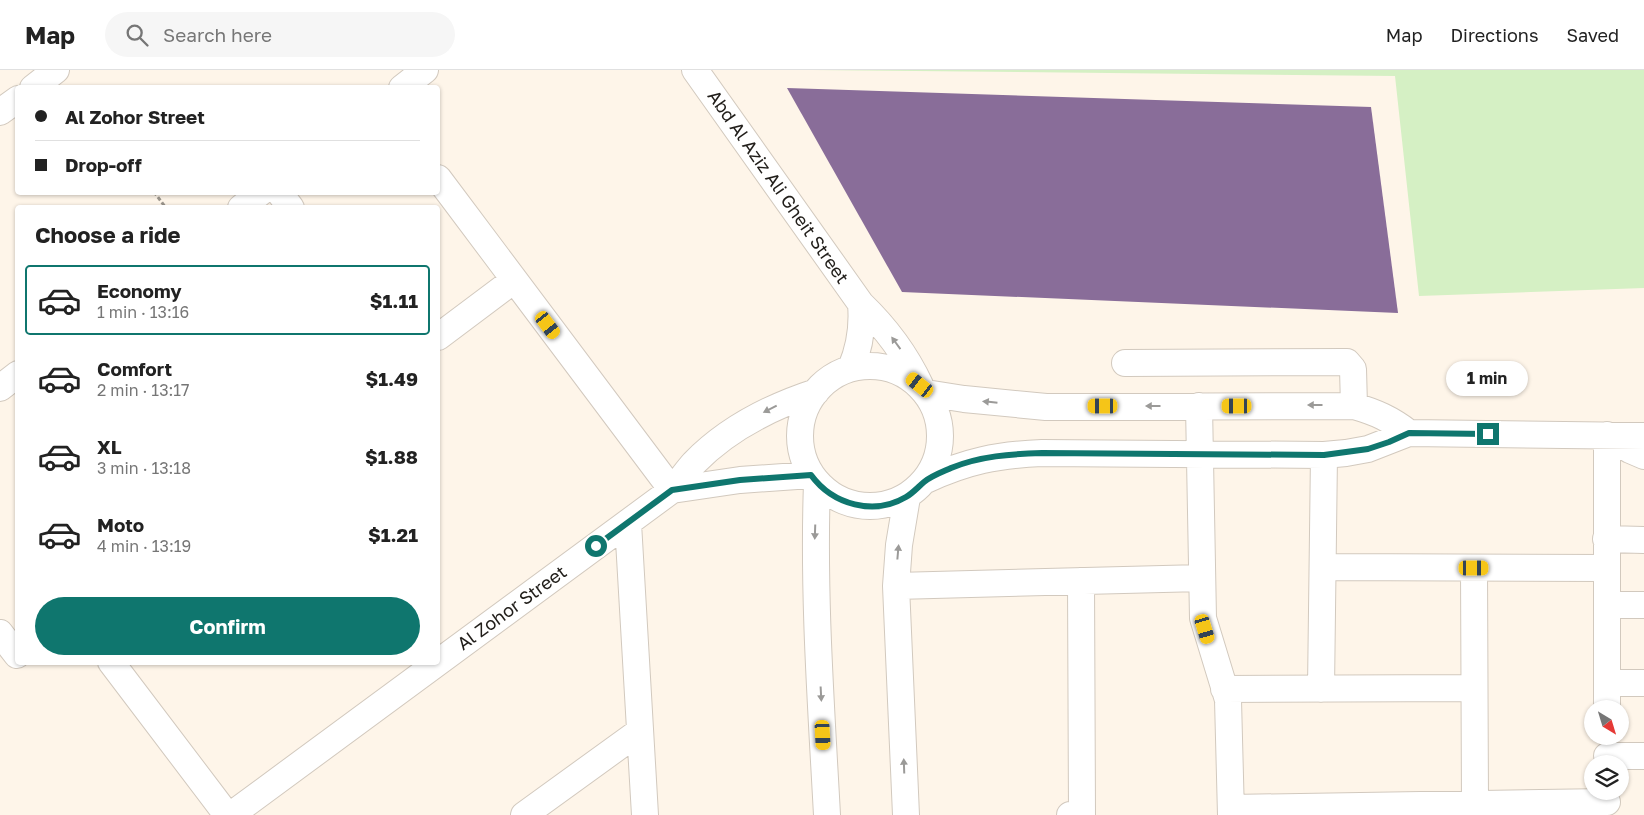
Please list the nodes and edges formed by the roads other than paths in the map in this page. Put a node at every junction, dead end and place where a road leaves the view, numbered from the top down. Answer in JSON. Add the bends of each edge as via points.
{"nodes":[{"id":1,"x":56,"y":70,"type":"edge"},
{"id":2,"x":425,"y":70,"type":"edge"},
{"id":3,"x":695,"y":70,"type":"edge"},
{"id":4,"x":37,"y":85,"type":"edge"},
{"id":5,"x":406,"y":85,"type":"edge"},
{"id":6,"x":15,"y":101,"type":"edge"},
{"id":7,"x":0,"y":112,"type":"edge"},
{"id":8,"x":440,"y":181,"type":"edge"},
{"id":9,"x":257,"y":195,"type":"edge"},
{"id":10,"x":245,"y":205,"type":"edge"},
{"id":11,"x":514,"y":280,"type":"junction"},
{"id":12,"x":861,"y":304,"type":"junction"},
{"id":13,"x":440,"y":336,"type":"edge"},
{"id":14,"x":1125,"y":363,"type":"dead end"},
{"id":15,"x":851,"y":368,"type":"junction"},
{"id":16,"x":15,"y":376,"type":"edge"},
{"id":17,"x":0,"y":388,"type":"edge"},
{"id":18,"x":923,"y":389,"type":"junction"},
{"id":19,"x":816,"y":392,"type":"junction"},
{"id":20,"x":1199,"y":406,"type":"junction"},
{"id":21,"x":1354,"y":406,"type":"junction"},
{"id":22,"x":1409,"y":433,"type":"junction"},
{"id":23,"x":1607,"y":435,"type":"junction"},
{"id":24,"x":1644,"y":436,"type":"edge"},
{"id":25,"x":1200,"y":454,"type":"junction"},
{"id":26,"x":1324,"y":455,"type":"junction"},
{"id":27,"x":1644,"y":456,"type":"edge"},
{"id":28,"x":814,"y":479,"type":"junction"},
{"id":29,"x":917,"y":488,"type":"junction"},
{"id":30,"x":672,"y":490,"type":"junction"},
{"id":31,"x":628,"y":523,"type":"junction"},
{"id":32,"x":1606,"y":539,"type":"junction"},
{"id":33,"x":1644,"y":540,"type":"edge"},
{"id":34,"x":1323,"y":567,"type":"junction"},
{"id":35,"x":1474,"y":568,"type":"junction"},
{"id":36,"x":1607,"y":568,"type":"junction"},
{"id":37,"x":1202,"y":578,"type":"junction"},
{"id":38,"x":1081,"y":581,"type":"junction"},
{"id":39,"x":896,"y":586,"type":"junction"},
{"id":40,"x":1607,"y":605,"type":"junction"},
{"id":41,"x":1644,"y":605,"type":"edge"},
{"id":42,"x":0,"y":633,"type":"edge"},
{"id":43,"x":11,"y":659,"type":"edge"},
{"id":44,"x":440,"y":661,"type":"edge"},
{"id":45,"x":113,"y":665,"type":"edge"},
{"id":46,"x":435,"y":665,"type":"edge"},
{"id":47,"x":1607,"y":683,"type":"junction"},
{"id":48,"x":1644,"y":684,"type":"edge"},
{"id":49,"x":1474,"y":688,"type":"junction"},
{"id":50,"x":1224,"y":689,"type":"junction"},
{"id":51,"x":1321,"y":689,"type":"junction"},
{"id":52,"x":1607,"y":700,"type":"edge"},
{"id":53,"x":640,"y":731,"type":"junction"},
{"id":54,"x":1607,"y":752,"type":"edge"},
{"id":55,"x":1644,"y":756,"type":"edge"},
{"id":56,"x":1607,"y":803,"type":"edge"},
{"id":57,"x":1476,"y":804,"type":"junction"},
{"id":58,"x":1375,"y":810,"type":"edge"},
{"id":59,"x":1231,"y":812,"type":"edge"},
{"id":60,"x":227,"y":815,"type":"edge"},
{"id":61,"x":231,"y":815,"type":"edge"},
{"id":62,"x":524,"y":815,"type":"edge"},
{"id":63,"x":645,"y":815,"type":"edge"},
{"id":64,"x":827,"y":815,"type":"edge"},
{"id":65,"x":906,"y":815,"type":"edge"},
{"id":66,"x":1070,"y":815,"type":"edge"}],
"edges":[{"from":1,"to":4,"type":"street"},
{"from":2,"to":5,"type":"street"},
{"from":3,"to":12,"type":"street","name":"Abd Al Aziz Ali Gheit Street"},
{"from":6,"to":7,"type":"street"},
{"from":8,"to":11,"type":"street"},
{"from":9,"to":10,"type":"street"},
{"from":11,"to":13,"type":"street"},
{"from":11,"to":30,"type":"street"},
{"from":12,"to":15,"type":"street","via":[[861,337]]},
{"from":18,"to":12,"type":"street","name":"Abd Al Aziz Ali Gheit Street","one_way":true,"via":[[889,333]]},
{"from":14,"to":21,"type":"street","via":[[1347,362],[1353,369]]},
{"from":15,"to":18,"type":"street","via":[[888,368],[905,374]]},
{"from":15,"to":19,"type":"street","via":[[826,382]]},
{"from":16,"to":17,"type":"street"},
{"from":20,"to":18,"type":"street","one_way":true,"via":[[1046,407],[964,399]]},
{"from":18,"to":29,"type":"street","via":[[936,409],[941,427],[940,446],[936,464]]},
{"from":19,"to":28,"type":"street","via":[[805,411],[800,433],[804,462]]},
{"from":19,"to":30,"type":"street","name":"Al Zohor Street","one_way":true,"via":[[780,404],[720,439]]},
{"from":21,"to":20,"type":"street","one_way":true},
{"from":20,"to":25,"type":"street"},
{"from":21,"to":22,"type":"street","via":[[1393,420]]},
{"from":22,"to":23,"type":"street"},
{"from":22,"to":26,"type":"street","via":[[1368,449]]},
{"from":23,"to":24,"type":"street"},
{"from":23,"to":27,"type":"street"},
{"from":23,"to":32,"type":"street"},
{"from":25,"to":26,"type":"street"},
{"from":25,"to":29,"type":"street","via":[[1012,454],[952,468]]},
{"from":25,"to":37,"type":"street"},
{"from":26,"to":34,"type":"street"},
{"from":28,"to":29,"type":"street","via":[[832,496],[850,504],[869,507],[889,504]]},
{"from":28,"to":30,"type":"street","name":"Al Zohor Street","via":[[740,480]]},
{"from":28,"to":64,"type":"street","one_way":true,"via":[[816,596]]},
{"from":39,"to":29,"type":"street","one_way":true,"via":[[900,537]]},
{"from":30,"to":31,"type":"street","name":"Al Zohor Street"},
{"from":31,"to":44,"type":"street","name":"Al Zohor Street"},
{"from":31,"to":53,"type":"street"},
{"from":32,"to":33,"type":"street"},
{"from":32,"to":36,"type":"street"},
{"from":34,"to":35,"type":"street"},
{"from":34,"to":51,"type":"street"},
{"from":35,"to":36,"type":"street"},
{"from":35,"to":49,"type":"street"},
{"from":36,"to":40,"type":"street"},
{"from":37,"to":38,"type":"street"},
{"from":37,"to":50,"type":"street","via":[[1204,624]]},
{"from":38,"to":39,"type":"street"},
{"from":38,"to":66,"type":"street","via":[[1082,815]]},
{"from":65,"to":39,"type":"street","one_way":true},
{"from":40,"to":41,"type":"street"},
{"from":40,"to":47,"type":"street"},
{"from":42,"to":43,"type":"street"},
{"from":45,"to":60,"type":"street"},
{"from":46,"to":61,"type":"street","name":"Al Zohor Street"},
{"from":47,"to":48,"type":"street"},
{"from":47,"to":52,"type":"street"},
{"from":49,"to":51,"type":"street"},
{"from":49,"to":57,"type":"street"},
{"from":50,"to":51,"type":"street"},
{"from":50,"to":59,"type":"street","via":[[1229,711]]},
{"from":53,"to":62,"type":"street"},
{"from":53,"to":63,"type":"street"},
{"from":54,"to":55,"type":"street"},
{"from":56,"to":57,"type":"street"},
{"from":57,"to":58,"type":"street"},
{"from":58,"to":59,"type":"street"}]}
